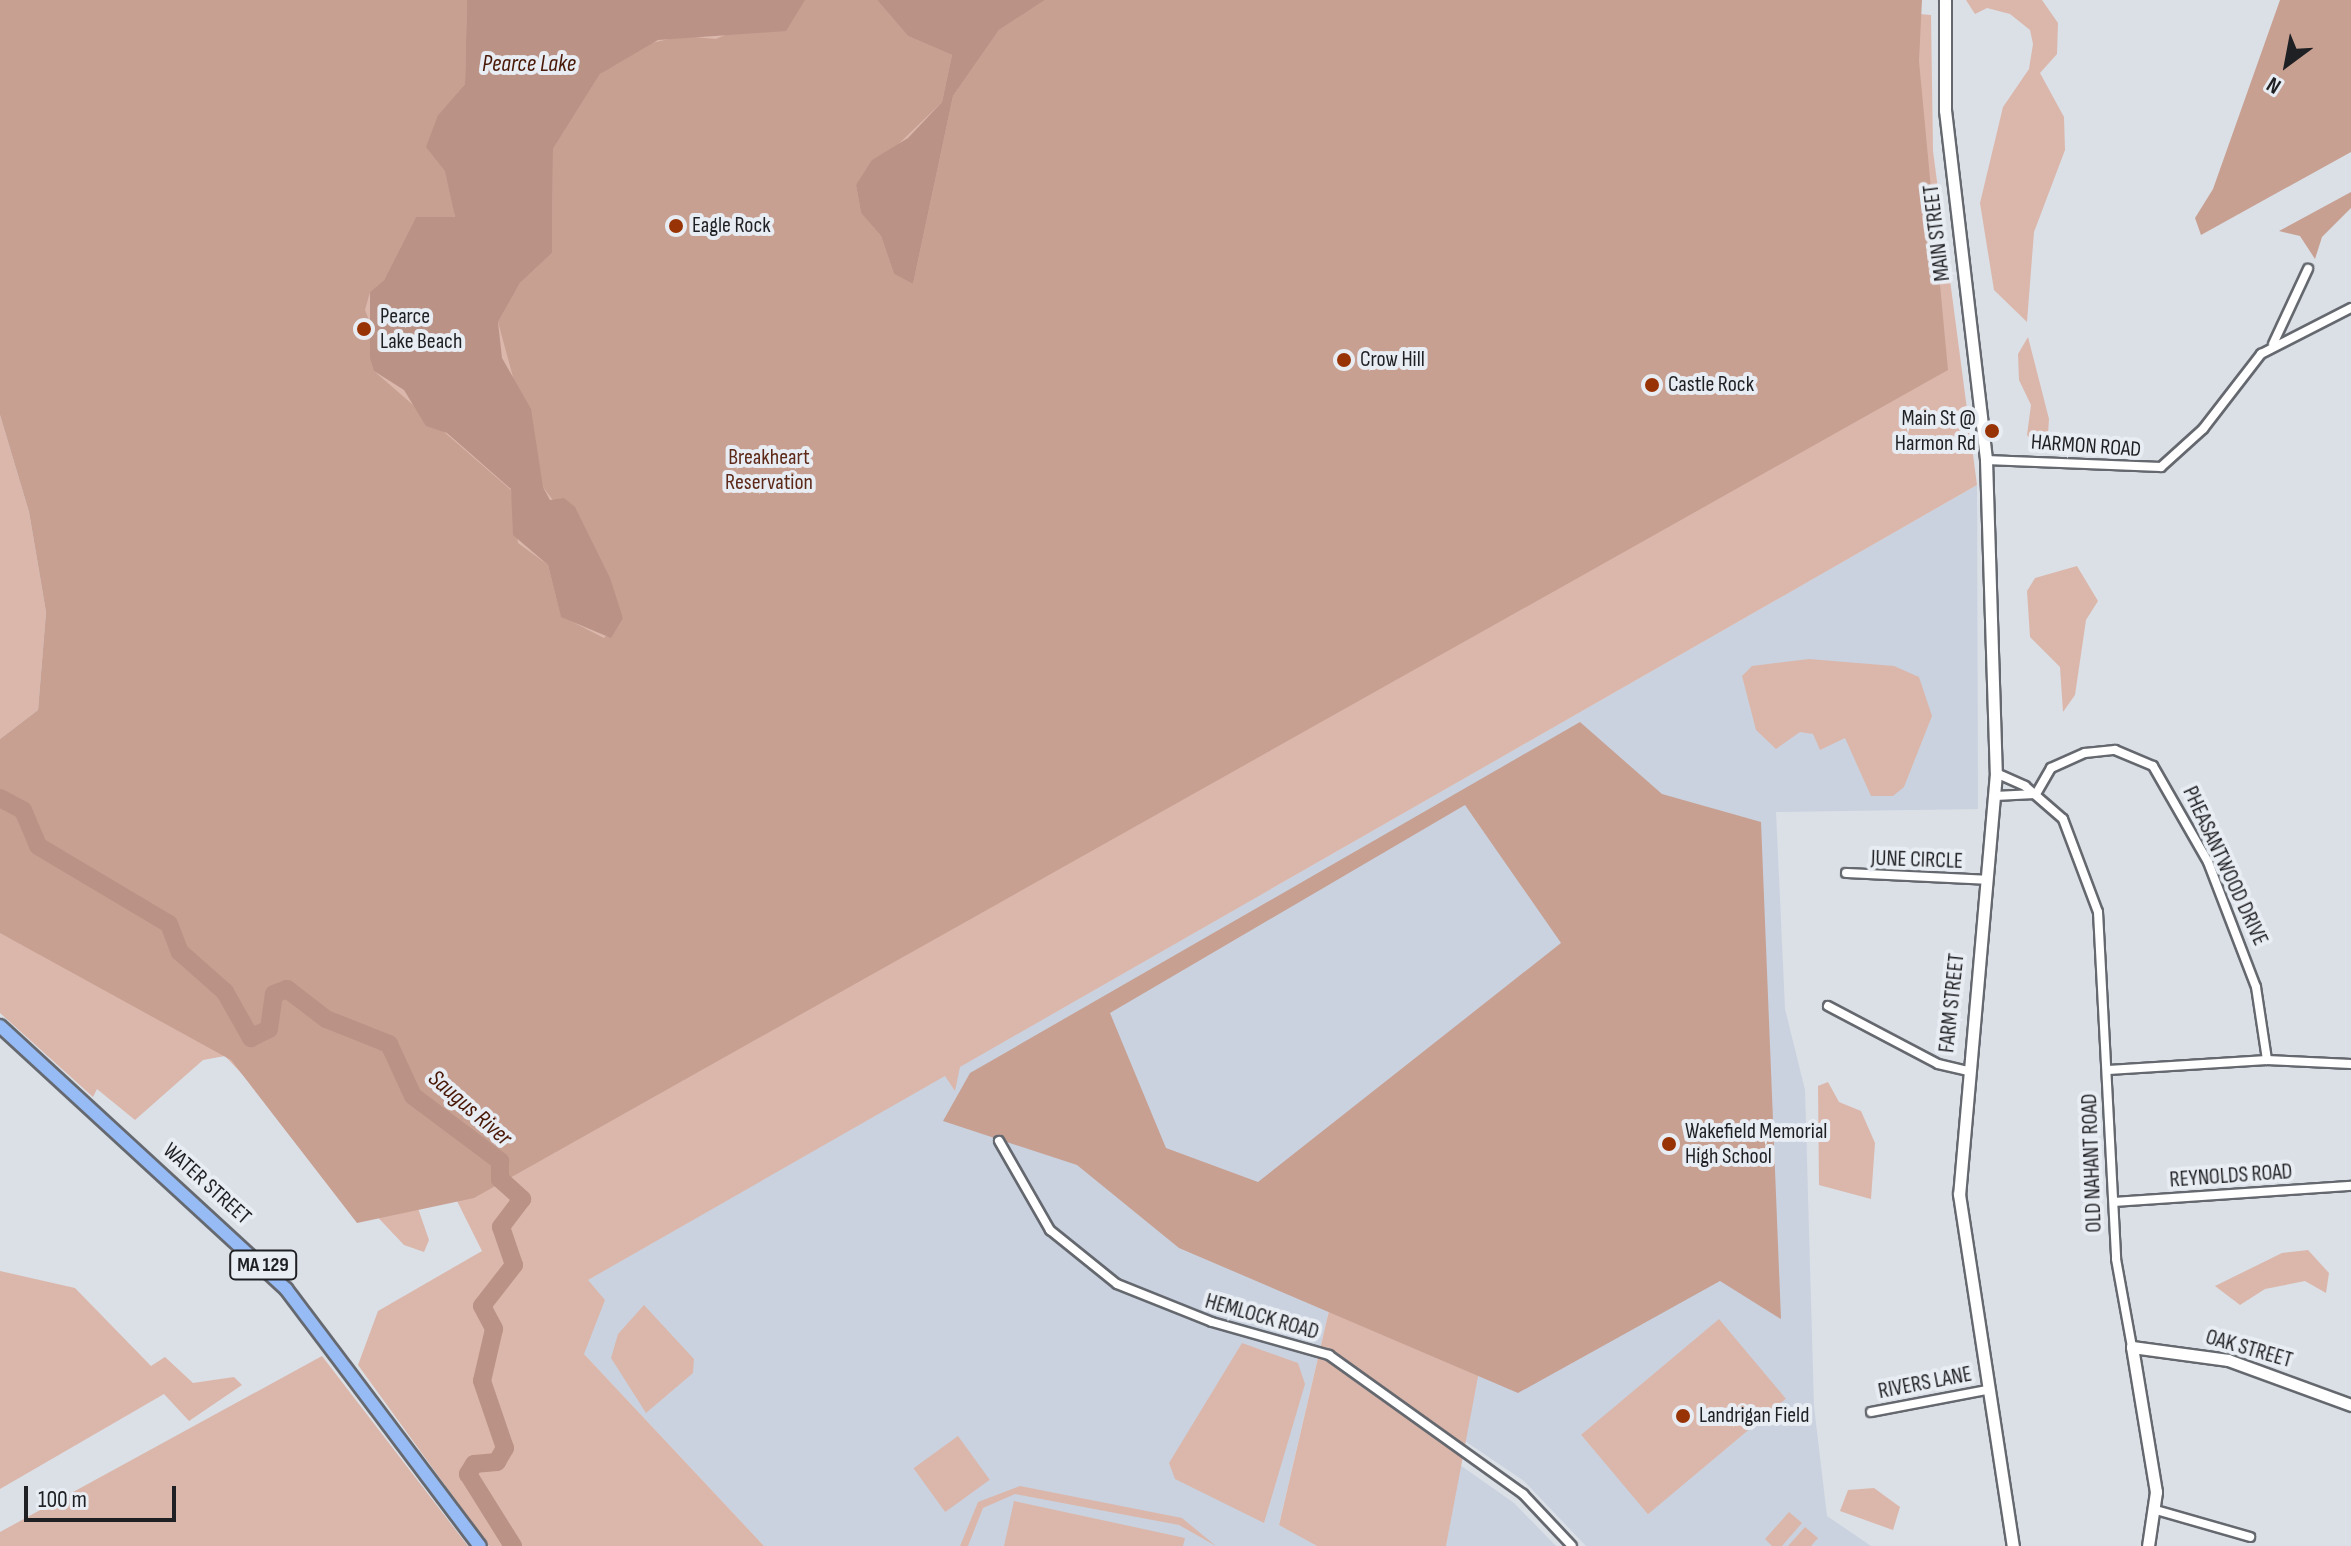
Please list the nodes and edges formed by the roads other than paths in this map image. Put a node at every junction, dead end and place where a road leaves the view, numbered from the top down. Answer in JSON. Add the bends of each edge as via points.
{"nodes":[{"id":1,"x":1945,"y":0,"type":"edge"},
{"id":2,"x":2308,"y":269,"type":"dead end"},
{"id":3,"x":2351,"y":308,"type":"edge"},
{"id":4,"x":2273,"y":344,"type":"junction"},
{"id":5,"x":1986,"y":460,"type":"junction"},
{"id":6,"x":1996,"y":773,"type":"junction"},
{"id":7,"x":2036,"y":794,"type":"junction"},
{"id":8,"x":1995,"y":796,"type":"junction"},
{"id":9,"x":1846,"y":873,"type":"dead end"},
{"id":10,"x":1987,"y":880,"type":"junction"},
{"id":11,"x":1828,"y":1006,"type":"dead end"},
{"id":12,"x":0,"y":1026,"type":"edge"},
{"id":13,"x":2267,"y":1060,"type":"junction"},
{"id":14,"x":2351,"y":1064,"type":"edge"},
{"id":15,"x":1965,"y":1070,"type":"junction"},
{"id":16,"x":2108,"y":1070,"type":"junction"},
{"id":17,"x":999,"y":1141,"type":"dead end"},
{"id":18,"x":2351,"y":1186,"type":"edge"},
{"id":19,"x":2114,"y":1202,"type":"junction"},
{"id":20,"x":2132,"y":1347,"type":"junction"},
{"id":21,"x":1986,"y":1390,"type":"junction"},
{"id":22,"x":2351,"y":1405,"type":"edge"},
{"id":23,"x":1871,"y":1412,"type":"dead end"},
{"id":24,"x":2156,"y":1510,"type":"junction"},
{"id":25,"x":2250,"y":1537,"type":"dead end"},
{"id":26,"x":480,"y":1546,"type":"edge"},
{"id":27,"x":1572,"y":1546,"type":"edge"},
{"id":28,"x":2013,"y":1546,"type":"edge"},
{"id":29,"x":2148,"y":1546,"type":"edge"}],
"edges":[{"from":1,"to":5,"type":"main road","name":"MAIN STREET","via":[[1945,110]]},
{"from":2,"to":4,"type":"street"},
{"from":3,"to":4,"type":"street"},
{"from":4,"to":5,"type":"street","name":"HARMON ROAD","via":[[2163,467]]},
{"from":5,"to":6,"type":"main road","name":"FARM STREET"},
{"from":6,"to":7,"type":"street","name":"OLD NAHANT ROAD"},
{"from":6,"to":8,"type":"main road","name":"FARM STREET"},
{"from":7,"to":8,"type":"street"},
{"from":7,"to":13,"type":"street","name":"PHEASANTWOOD DRIVE","via":[[2054,766],[2094,751],[2124,751],[2157,770],[2240,934]]},
{"from":7,"to":16,"type":"street","name":"OLD NAHANT ROAD","via":[[2068,826],[2093,892]]},
{"from":8,"to":10,"type":"main road","name":"FARM STREET"},
{"from":9,"to":10,"type":"street","name":"JUNE CIRCLE"},
{"from":10,"to":15,"type":"main road","name":"FARM STREET"},
{"from":11,"to":15,"type":"street","via":[[1938,1064]]},
{"from":12,"to":26,"type":"main road","name":"WATER STREET","number":"MA 129","via":[[286,1289]]},
{"from":13,"to":14,"type":"street"},
{"from":13,"to":16,"type":"street"},
{"from":15,"to":21,"type":"main road","name":"FARM STREET","via":[[1959,1194]]},
{"from":16,"to":19,"type":"street","name":"OLD NAHANT ROAD"},
{"from":17,"to":27,"type":"street","name":"HEMLOCK ROAD","via":[[1050,1230],[1117,1284],[1164,1305],[1329,1355],[1523,1494]]},
{"from":18,"to":19,"type":"street","name":"REYNOLDS ROAD"},
{"from":19,"to":20,"type":"street","name":"OLD NAHANT ROAD","via":[[2117,1278]]},
{"from":20,"to":22,"type":"main road","name":"OAK STREET","via":[[2228,1360]]},
{"from":20,"to":24,"type":"main road","name":"OLD NAHANT ROAD"},
{"from":21,"to":23,"type":"street","name":"RIVERS LANE"},
{"from":21,"to":28,"type":"main road","name":"FARM STREET"},
{"from":24,"to":25,"type":"street"},
{"from":24,"to":29,"type":"main road","name":"OLD NAHANT ROAD"}]}
